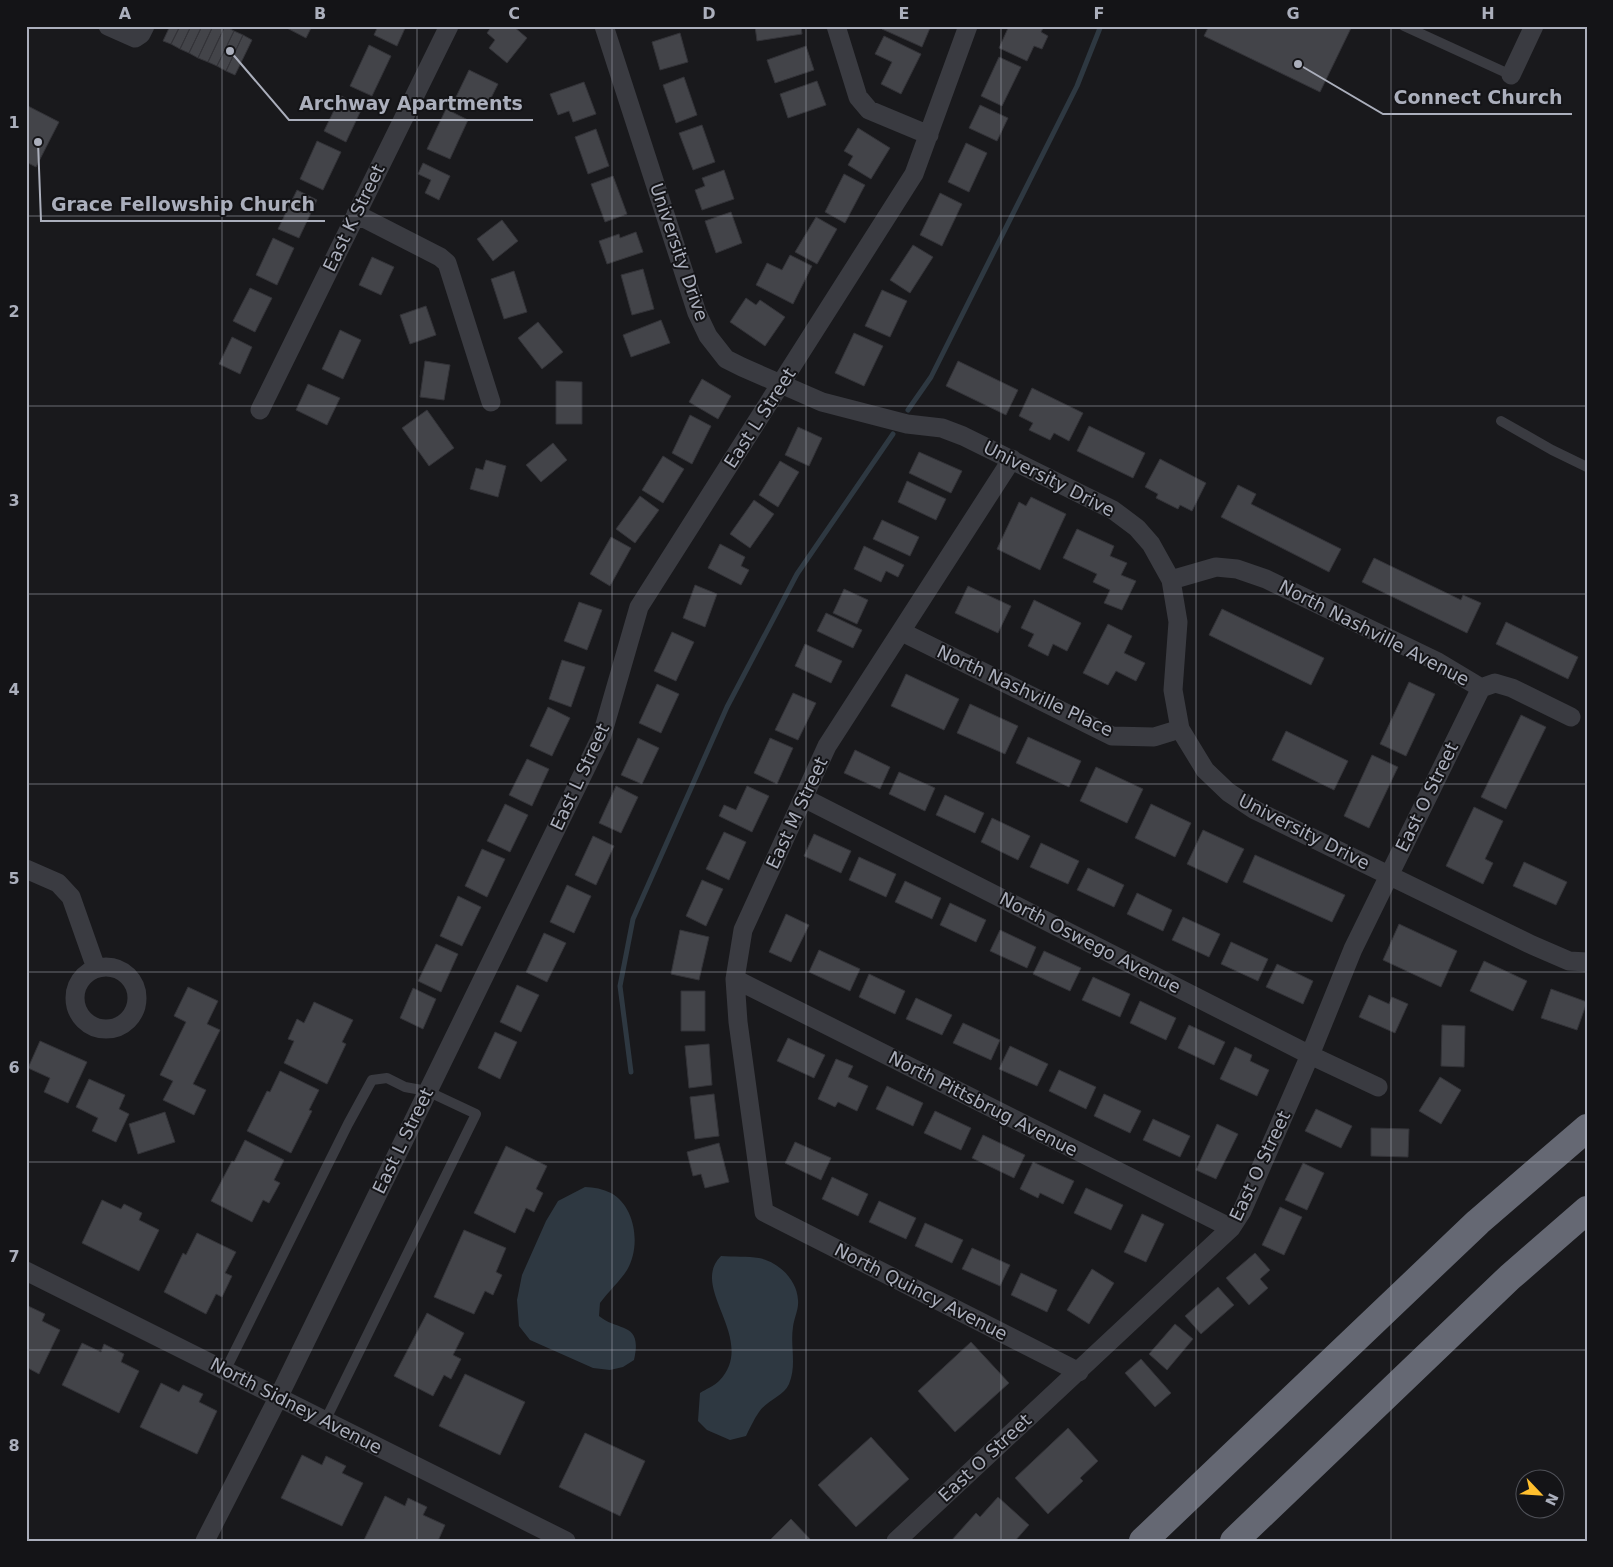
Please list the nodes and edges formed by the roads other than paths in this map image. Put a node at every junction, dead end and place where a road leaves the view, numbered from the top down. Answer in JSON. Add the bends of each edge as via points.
{"nodes":[{"id":1,"x":108,"y":26,"type":"edge"},
{"id":2,"x":145,"y":26,"type":"edge"},
{"id":3,"x":449,"y":26,"type":"edge"},
{"id":4,"x":604,"y":26,"type":"edge"},
{"id":5,"x":836,"y":26,"type":"edge"},
{"id":6,"x":968,"y":26,"type":"edge"},
{"id":7,"x":1404,"y":26,"type":"edge"},
{"id":8,"x":1534,"y":26,"type":"edge"},
{"id":9,"x":1511,"y":74,"type":"joint"},
{"id":10,"x":929,"y":134,"type":"junction"},
{"id":11,"x":356,"y":214,"type":"junction"},
{"id":12,"x":781,"y":384,"type":"junction"},
{"id":13,"x":490,"y":402,"type":"dead end"},
{"id":14,"x":260,"y":410,"type":"dead end"},
{"id":15,"x":1500,"y":421,"type":"dead end"},
{"id":16,"x":1012,"y":459,"type":"junction"},
{"id":17,"x":1587,"y":468,"type":"edge"},
{"id":18,"x":1171,"y":580,"type":"junction"},
{"id":19,"x":902,"y":632,"type":"junction"},
{"id":20,"x":1480,"y":688,"type":"junction"},
{"id":21,"x":1570,"y":717,"type":"dead end"},
{"id":22,"x":1180,"y":729,"type":"junction"},
{"id":23,"x":804,"y":798,"type":"junction"},
{"id":24,"x":26,"y":869,"type":"edge"},
{"id":25,"x":1388,"y":875,"type":"junction"},
{"id":26,"x":1587,"y":962,"type":"edge"},
{"id":27,"x":96,"y":968,"type":"dead end"},
{"id":28,"x":735,"y":980,"type":"junction"},
{"id":29,"x":1310,"y":1055,"type":"junction"},
{"id":30,"x":1378,"y":1087,"type":"dead end"},
{"id":31,"x":428,"y":1091,"type":"junction"},
{"id":32,"x":1587,"y":1128,"type":"edge"},
{"id":33,"x":1587,"y":1210,"type":"edge"},
{"id":34,"x":764,"y":1212,"type":"joint"},
{"id":35,"x":1231,"y":1228,"type":"junction"},
{"id":36,"x":26,"y":1271,"type":"edge"},
{"id":37,"x":225,"y":1371,"type":"junction"},
{"id":38,"x":1079,"y":1372,"type":"junction"},
{"id":39,"x":278,"y":1398,"type":"junction"},
{"id":40,"x":325,"y":1421,"type":"junction"},
{"id":41,"x":205,"y":1541,"type":"edge"},
{"id":42,"x":566,"y":1541,"type":"edge"},
{"id":43,"x":896,"y":1541,"type":"edge"},
{"id":44,"x":1143,"y":1541,"type":"edge"},
{"id":45,"x":1234,"y":1541,"type":"edge"}],
"edges":[{"from":1,"to":2,"type":"street","via":[[135,38]]},
{"from":3,"to":11,"type":"street","name":"East K Street"},
{"from":4,"to":12,"type":"street","name":"University Drive","via":[[697,313],[708,336],[726,358]]},
{"from":5,"to":10,"type":"street","via":[[858,97],[869,110]]},
{"from":6,"to":10,"type":"street","name":"East L Street"},
{"from":7,"to":9,"type":"lane"},
{"from":8,"to":9,"type":"street"},
{"from":10,"to":12,"type":"street","name":"East L Street","via":[[914,174]]},
{"from":11,"to":13,"type":"street","via":[[447,263]]},
{"from":11,"to":14,"type":"street","name":"East K Street"},
{"from":12,"to":16,"type":"street","name":"University Drive","via":[[822,402],[907,424],[942,428]]},
{"from":12,"to":31,"type":"street","name":"East L Street","via":[[639,607],[602,735]]},
{"from":15,"to":17,"type":"lane"},
{"from":16,"to":18,"type":"street","name":"University Drive","via":[[1114,510],[1151,544]]},
{"from":16,"to":19,"type":"street","name":"East M Street"},
{"from":18,"to":20,"type":"street","name":"North Nashville Avenue","via":[[1216,567],[1237,569],[1266,579],[1427,656]]},
{"from":18,"to":22,"type":"street","name":"University Drive","via":[[1178,622],[1173,690]]},
{"from":19,"to":22,"type":"street","name":"North Nashville Place","via":[[1112,736],[1154,737]]},
{"from":19,"to":23,"type":"street","name":"East M Street","via":[[827,746]]},
{"from":20,"to":21,"type":"street","name":"North Nashville Avenue","via":[[1495,683],[1512,688]]},
{"from":20,"to":25,"type":"street","name":"East O Street"},
{"from":22,"to":25,"type":"street","name":"University Drive","via":[[1205,770],[1228,792],[1255,810]]},
{"from":23,"to":28,"type":"street","name":"East M Street","via":[[743,930]]},
{"from":23,"to":29,"type":"street","name":"North Oswego Avenue"},
{"from":24,"to":27,"type":"street","via":[[58,883],[71,897]]},
{"from":25,"to":26,"type":"street","name":"University Drive","via":[[1532,945],[1569,961]]},
{"from":25,"to":29,"type":"street","name":"East O Street","via":[[1353,949]]},
{"from":28,"to":34,"type":"street","name":"East M Street"},
{"from":28,"to":35,"type":"street","name":"North Pittsbrug Avenue"},
{"from":29,"to":30,"type":"street","name":"North Oswego Avenue"},
{"from":29,"to":35,"type":"street","name":"East O Street","via":[[1242,1211]]},
{"from":31,"to":37,"type":"lane","via":[[405,1087],[387,1078],[372,1080]]},
{"from":31,"to":39,"type":"street","name":"East L Street"},
{"from":31,"to":40,"type":"lane","via":[[476,1114]]},
{"from":32,"to":44,"type":"highway","via":[[1478,1222]]},
{"from":33,"to":45,"type":"highway","via":[[1510,1277]]},
{"from":34,"to":38,"type":"street","name":"North Quincy Avenue"},
{"from":35,"to":38,"type":"street","name":"East O Street"},
{"from":36,"to":37,"type":"street","name":"North Sidney Avenue"},
{"from":37,"to":39,"type":"street","name":"North Sidney Avenue"},
{"from":38,"to":43,"type":"street","name":"East O Street"},
{"from":39,"to":40,"type":"street","name":"North Sidney Avenue"},
{"from":39,"to":41,"type":"street","name":"East L Street"},
{"from":40,"to":42,"type":"street","name":"North Sidney Avenue"}]}
